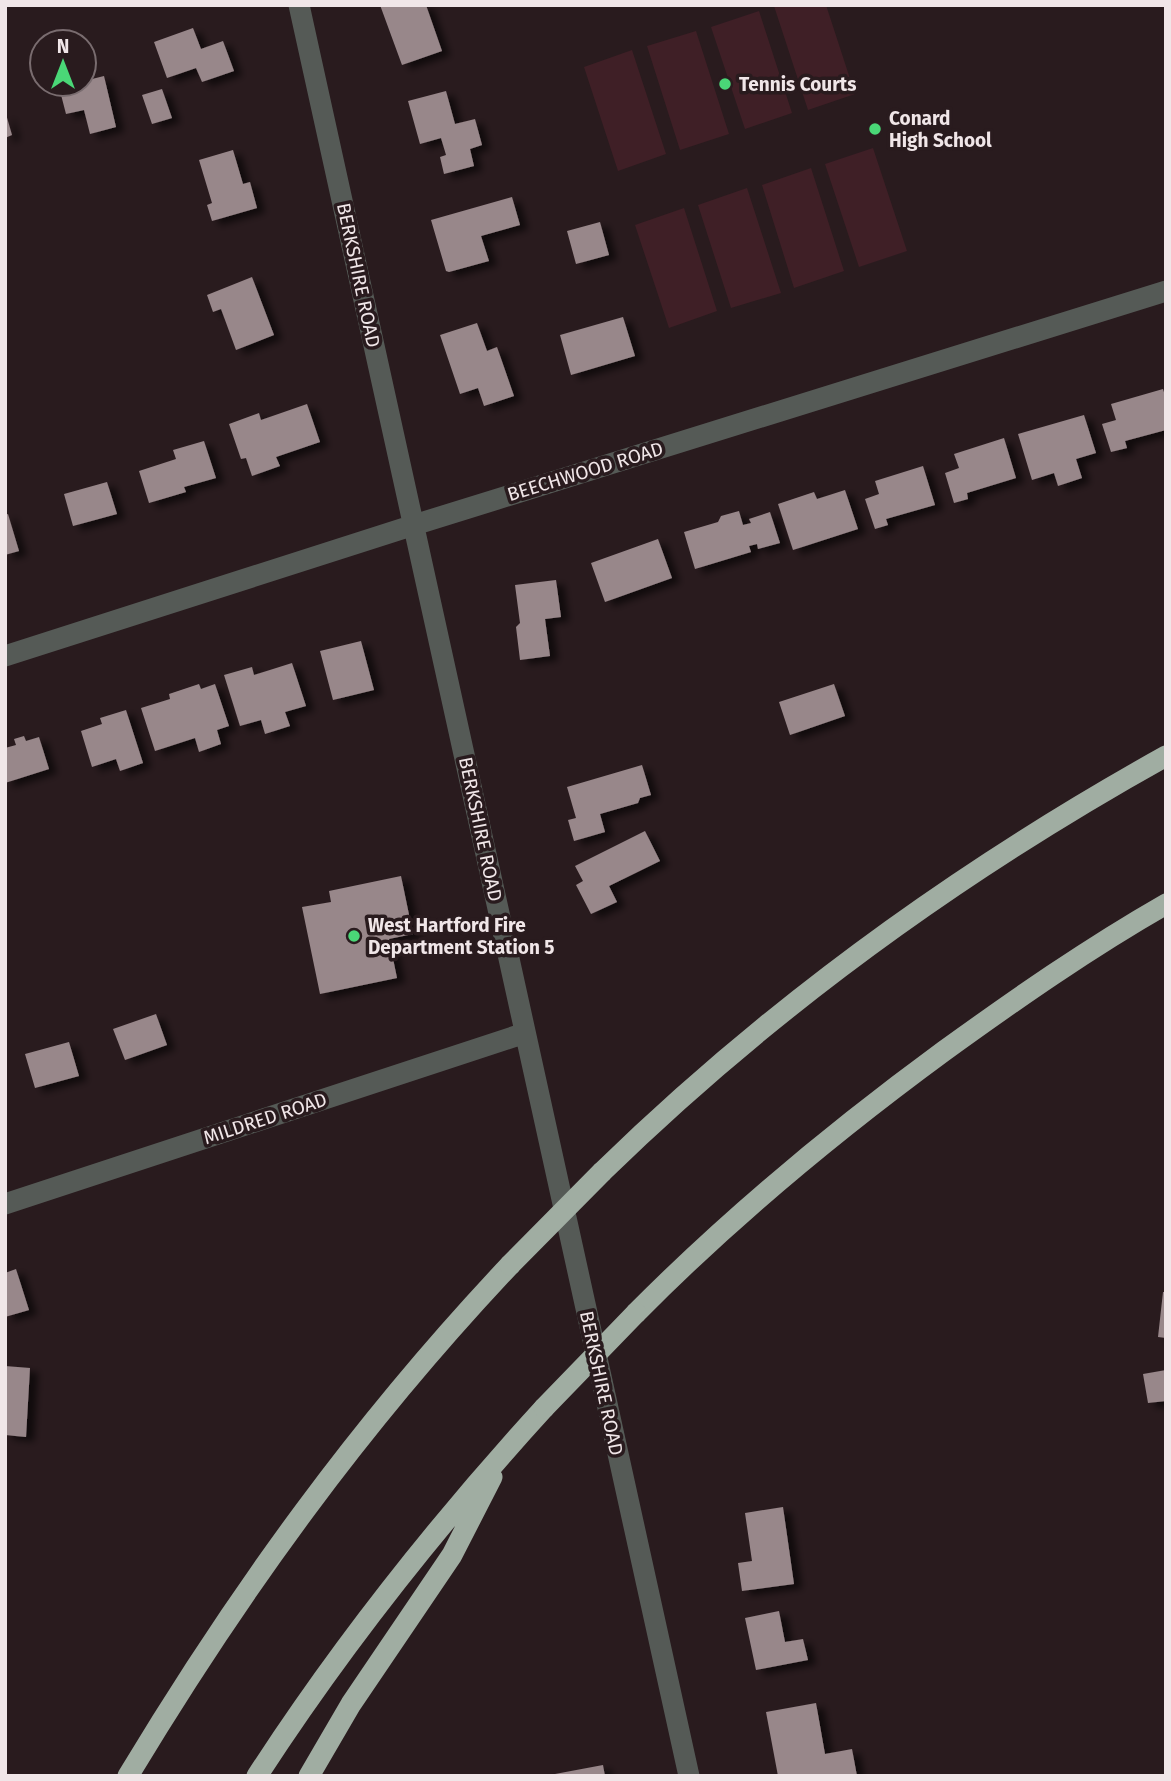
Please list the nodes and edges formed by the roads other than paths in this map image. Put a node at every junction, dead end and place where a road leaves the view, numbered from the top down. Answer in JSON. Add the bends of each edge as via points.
{"nodes":[{"id":1,"x":299,"y":5,"type":"edge"},
{"id":2,"x":1166,"y":290,"type":"edge"},
{"id":3,"x":414,"y":525,"type":"junction"},
{"id":4,"x":5,"y":656,"type":"edge"},
{"id":5,"x":1166,"y":756,"type":"edge"},
{"id":6,"x":1166,"y":904,"type":"edge"},
{"id":7,"x":525,"y":1033,"type":"junction"},
{"id":8,"x":5,"y":1204,"type":"edge"},
{"id":9,"x":501,"y":1456,"type":"junction"},
{"id":10,"x":128,"y":1776,"type":"edge"},
{"id":11,"x":257,"y":1776,"type":"edge"},
{"id":12,"x":309,"y":1776,"type":"edge"},
{"id":13,"x":689,"y":1776,"type":"edge"}],
"edges":[{"from":1,"to":3,"type":"street","name":"BERKSHIRE ROAD"},
{"from":2,"to":3,"type":"street","name":"BEECHWOOD ROAD"},
{"from":3,"to":4,"type":"street","name":"BEECHWOOD ROAD"},
{"from":3,"to":7,"type":"street","name":"BERKSHIRE ROAD"},
{"from":5,"to":10,"type":"highway","bridge":true,"via":[[1009,850],[842,966],[726,1059],[602,1172],[510,1265],[354,1443],[209,1644]]},
{"from":6,"to":9,"type":"highway","bridge":true,"via":[[1027,992],[875,1103],[752,1203],[636,1312]]},
{"from":7,"to":8,"type":"street","name":"MILDRED ROAD"},
{"from":7,"to":13,"type":"street","name":"BERKSHIRE ROAD"},
{"from":9,"to":11,"type":"highway","via":[[358,1631]]},
{"from":9,"to":12,"type":"highway","via":[[452,1555],[351,1704]]}]}
